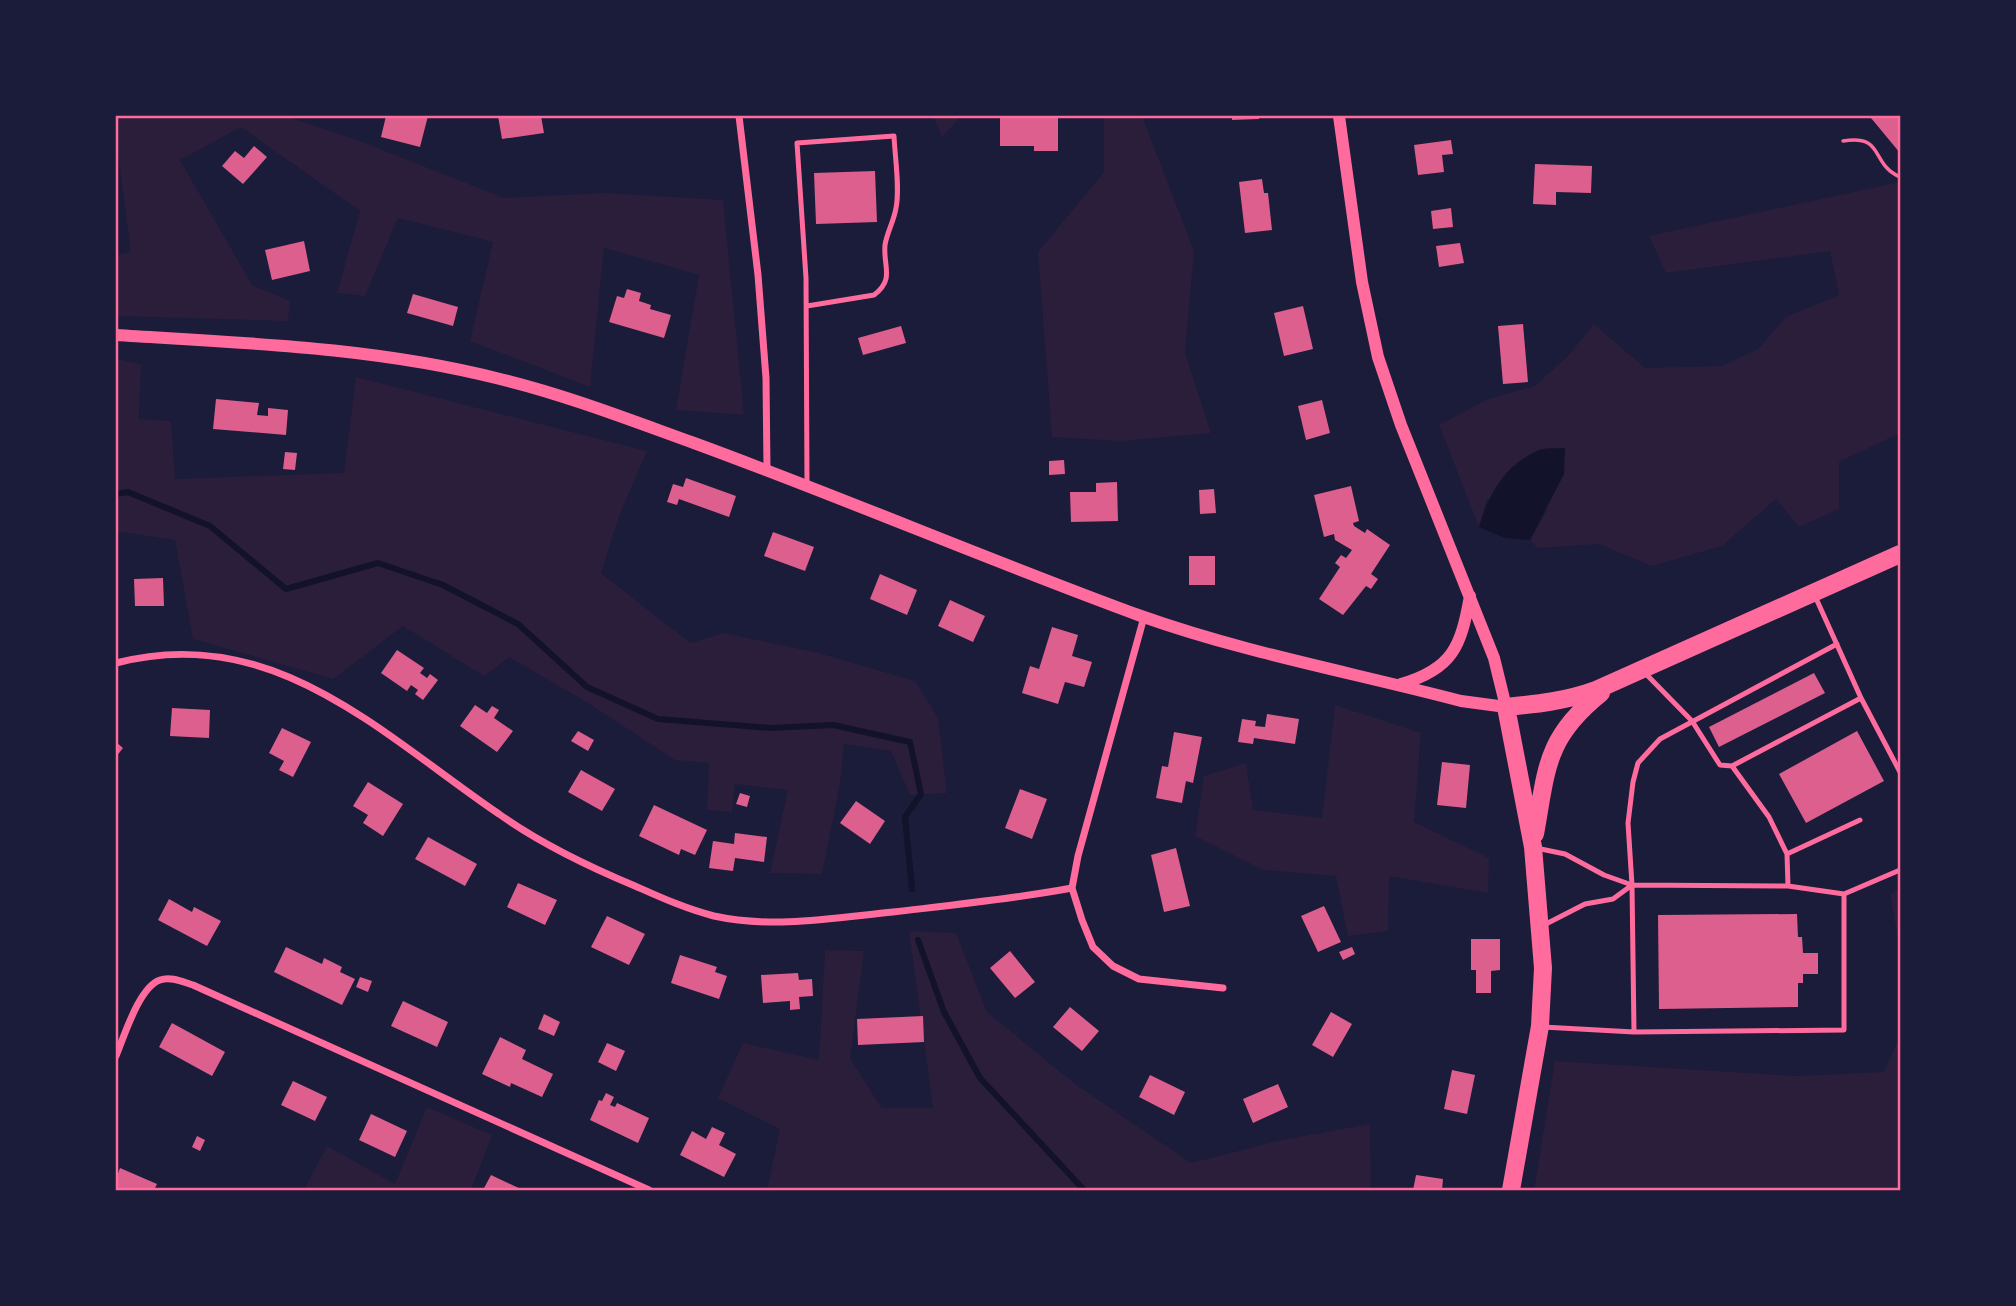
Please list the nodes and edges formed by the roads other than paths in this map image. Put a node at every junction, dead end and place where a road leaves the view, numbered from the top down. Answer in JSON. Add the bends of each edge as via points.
{"nodes":[{"id":1,"x":739,"y":116,"type":"edge"},
{"id":2,"x":1339,"y":116,"type":"edge"},
{"id":3,"x":807,"y":306,"type":"junction"},
{"id":4,"x":116,"y":335,"type":"edge"},
{"id":5,"x":767,"y":469,"type":"junction"},
{"id":6,"x":807,"y":486,"type":"junction"},
{"id":7,"x":1900,"y":554,"type":"edge"},
{"id":8,"x":1814,"y":593,"type":"junction"},
{"id":9,"x":1471,"y":596,"type":"junction"},
{"id":10,"x":1144,"y":617,"type":"junction"},
{"id":11,"x":1837,"y":644,"type":"junction"},
{"id":12,"x":116,"y":663,"type":"edge"},
{"id":13,"x":1642,"y":671,"type":"junction"},
{"id":14,"x":1614,"y":682,"type":"junction"},
{"id":15,"x":1399,"y":685,"type":"junction"},
{"id":16,"x":1861,"y":698,"type":"junction"},
{"id":17,"x":1506,"y":707,"type":"junction"},
{"id":18,"x":1692,"y":721,"type":"junction"},
{"id":19,"x":1732,"y":766,"type":"junction"},
{"id":20,"x":1900,"y":772,"type":"edge"},
{"id":21,"x":1860,"y":820,"type":"dead end"},
{"id":22,"x":1533,"y":848,"type":"junction"},
{"id":23,"x":1787,"y":853,"type":"junction"},
{"id":24,"x":1900,"y":870,"type":"edge"},
{"id":25,"x":1632,"y":885,"type":"junction"},
{"id":26,"x":1788,"y":886,"type":"junction"},
{"id":27,"x":1072,"y":888,"type":"junction"},
{"id":28,"x":1844,"y":894,"type":"junction"},
{"id":29,"x":1540,"y":927,"type":"junction"},
{"id":30,"x":1223,"y":988,"type":"dead end"},
{"id":31,"x":1540,"y":1026,"type":"junction"},
{"id":32,"x":1634,"y":1032,"type":"junction"},
{"id":33,"x":116,"y":1056,"type":"edge"},
{"id":34,"x":649,"y":1191,"type":"edge"},
{"id":35,"x":1511,"y":1191,"type":"edge"}],
"edges":[{"from":1,"to":5,"type":"street","via":[[758,275]]},
{"from":2,"to":9,"type":"street","via":[[1362,282],[1378,356]]},
{"from":3,"to":3,"type":"lane","via":[[797,143],[894,136],[897,206],[887,237],[883,289],[874,295]]},
{"from":3,"to":6,"type":"lane"},
{"from":4,"to":5,"type":"street","via":[[338,351],[498,378],[574,399]]},
{"from":5,"to":6,"type":"street"},
{"from":6,"to":10,"type":"street"},
{"from":7,"to":8,"type":"main road"},
{"from":8,"to":11,"type":"lane"},
{"from":8,"to":13,"type":"main road"},
{"from":9,"to":15,"type":"street","via":[[1461,636],[1447,660],[1421,678]]},
{"from":9,"to":17,"type":"street"},
{"from":10,"to":15,"type":"street"},
{"from":10,"to":27,"type":"street"},
{"from":11,"to":16,"type":"lane"},
{"from":11,"to":18,"type":"lane"},
{"from":12,"to":27,"type":"street","via":[[169,654],[207,655],[249,662],[300,680],[345,704],[538,840],[616,878],[713,915],[792,922]]},
{"from":13,"to":14,"type":"main road"},
{"from":13,"to":18,"type":"lane"},
{"from":14,"to":17,"type":"main road","via":[[1574,698]]},
{"from":14,"to":22,"type":"main road","via":[[1579,710],[1556,741]]},
{"from":15,"to":17,"type":"street"},
{"from":16,"to":19,"type":"lane"},
{"from":16,"to":20,"type":"lane"},
{"from":17,"to":22,"type":"main road"},
{"from":18,"to":19,"type":"lane","via":[[1720,765]]},
{"from":18,"to":25,"type":"lane","via":[[1660,739],[1638,763],[1628,823]]},
{"from":19,"to":23,"type":"lane","via":[[1769,817]]},
{"from":21,"to":23,"type":"lane"},
{"from":22,"to":25,"type":"lane","via":[[1565,855]]},
{"from":22,"to":29,"type":"main road"},
{"from":23,"to":26,"type":"lane"},
{"from":24,"to":28,"type":"lane"},
{"from":25,"to":26,"type":"lane"},
{"from":25,"to":29,"type":"lane","via":[[1613,899],[1585,904]]},
{"from":25,"to":32,"type":"lane"},
{"from":26,"to":28,"type":"lane"},
{"from":27,"to":30,"type":"street","via":[[1093,947],[1113,966],[1139,979]]},
{"from":28,"to":32,"type":"lane","via":[[1844,1030]]},
{"from":29,"to":31,"type":"main road"},
{"from":31,"to":32,"type":"lane"},
{"from":31,"to":35,"type":"main road"},
{"from":33,"to":34,"type":"street","via":[[146,989],[160,979],[175,979]]}]}
